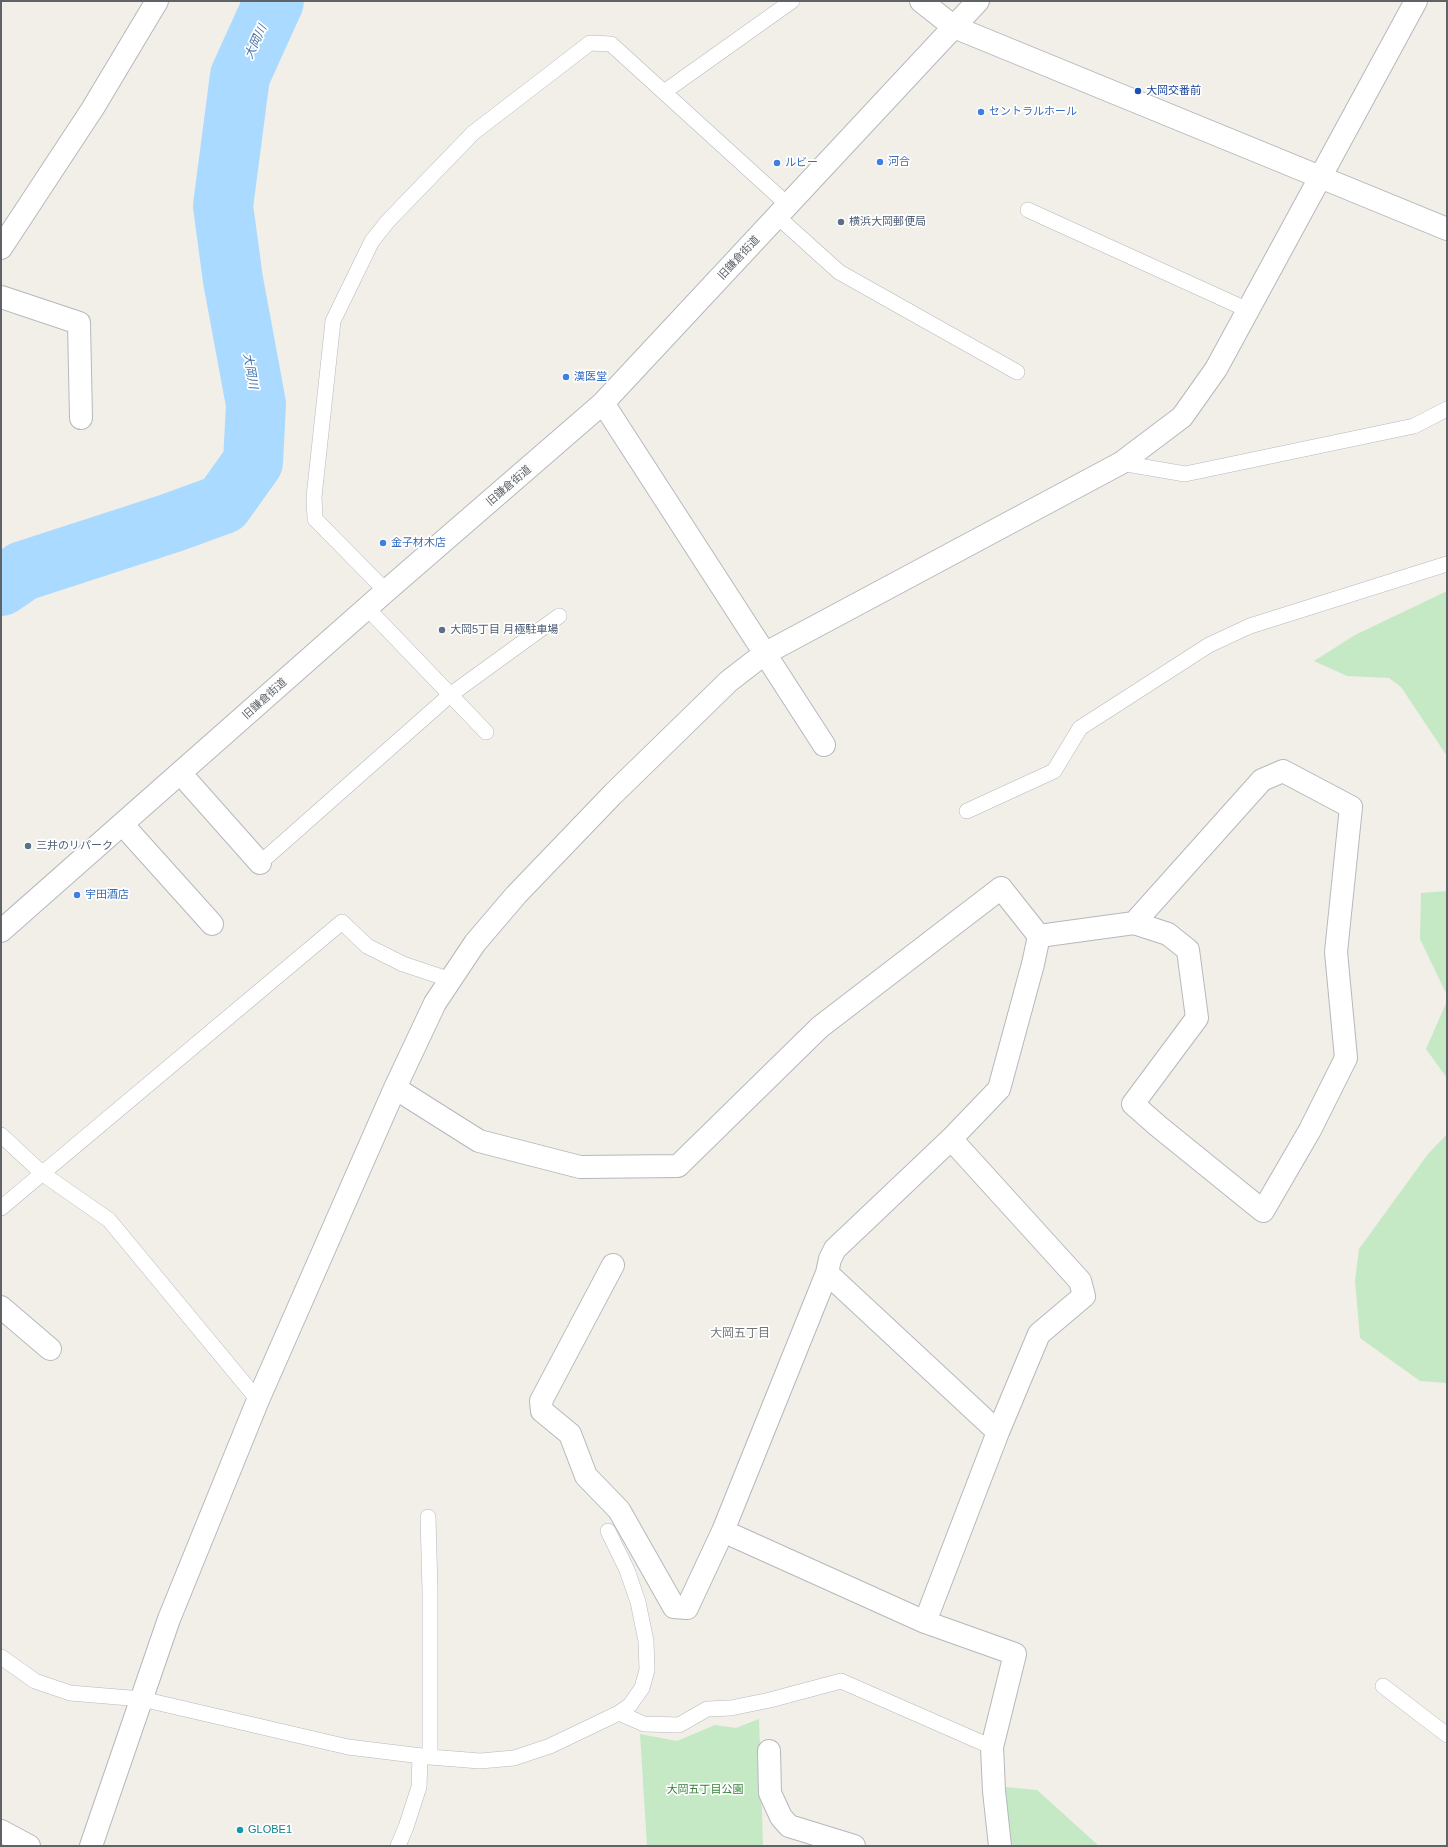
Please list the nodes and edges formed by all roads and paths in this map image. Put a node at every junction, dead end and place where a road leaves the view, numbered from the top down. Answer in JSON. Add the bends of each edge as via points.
{"nodes":[{"id":1,"x":157,"y":1,"type":"edge"},
{"id":2,"x":792,"y":1,"type":"edge"},
{"id":3,"x":921,"y":1,"type":"edge"},
{"id":4,"x":978,"y":1,"type":"edge"},
{"id":5,"x":1416,"y":1,"type":"edge"},
{"id":6,"x":954,"y":27,"type":"junction"},
{"id":7,"x":664,"y":92,"type":"junction"},
{"id":8,"x":1321,"y":178,"type":"junction"},
{"id":9,"x":1028,"y":210,"type":"dead end"},
{"id":10,"x":783,"y":211,"type":"junction"},
{"id":11,"x":1447,"y":229,"type":"edge"},
{"id":12,"x":1,"y":248,"type":"edge"},
{"id":13,"x":1,"y":297,"type":"edge"},
{"id":14,"x":1248,"y":310,"type":"junction"},
{"id":15,"x":1017,"y":372,"type":"dead end"},
{"id":16,"x":603,"y":403,"type":"junction"},
{"id":17,"x":1447,"y":409,"type":"edge"},
{"id":18,"x":81,"y":418,"type":"dead end"},
{"id":19,"x":1121,"y":463,"type":"junction"},
{"id":20,"x":1447,"y":564,"type":"edge"},
{"id":21,"x":386,"y":591,"type":"junction"},
{"id":22,"x":367,"y":608,"type":"junction"},
{"id":23,"x":559,"y":616,"type":"dead end"},
{"id":24,"x":764,"y":654,"type":"junction"},
{"id":25,"x":450,"y":694,"type":"junction"},
{"id":26,"x":486,"y":732,"type":"dead end"},
{"id":27,"x":824,"y":746,"type":"dead end"},
{"id":28,"x":181,"y":774,"type":"junction"},
{"id":29,"x":966,"y":811,"type":"dead end"},
{"id":30,"x":123,"y":825,"type":"junction"},
{"id":31,"x":260,"y":863,"type":"joint"},
{"id":32,"x":1134,"y":923,"type":"junction"},
{"id":33,"x":212,"y":924,"type":"dead end"},
{"id":34,"x":1,"y":931,"type":"edge"},
{"id":35,"x":1039,"y":936,"type":"junction"},
{"id":36,"x":451,"y":980,"type":"junction"},
{"id":37,"x":395,"y":1088,"type":"junction"},
{"id":38,"x":1,"y":1135,"type":"edge"},
{"id":39,"x":951,"y":1139,"type":"junction"},
{"id":40,"x":43,"y":1174,"type":"junction"},
{"id":41,"x":1,"y":1208,"type":"edge"},
{"id":42,"x":613,"y":1265,"type":"dead end"},
{"id":43,"x":827,"y":1273,"type":"junction"},
{"id":44,"x":1,"y":1307,"type":"edge"},
{"id":45,"x":50,"y":1349,"type":"dead end"},
{"id":46,"x":258,"y":1400,"type":"junction"},
{"id":47,"x":998,"y":1432,"type":"junction"},
{"id":48,"x":428,"y":1517,"type":"dead end"},
{"id":49,"x":608,"y":1531,"type":"dead end"},
{"id":50,"x":723,"y":1532,"type":"junction"},
{"id":51,"x":925,"y":1622,"type":"junction"},
{"id":52,"x":1,"y":1658,"type":"edge"},
{"id":53,"x":1383,"y":1686,"type":"dead end"},
{"id":54,"x":142,"y":1699,"type":"junction"},
{"id":55,"x":618,"y":1713,"type":"junction"},
{"id":56,"x":1447,"y":1735,"type":"edge"},
{"id":57,"x":992,"y":1747,"type":"junction"},
{"id":58,"x":769,"y":1751,"type":"dead end"},
{"id":59,"x":425,"y":1756,"type":"junction"},
{"id":60,"x":1,"y":1831,"type":"edge"},
{"id":61,"x":29,"y":1846,"type":"edge"},
{"id":62,"x":91,"y":1846,"type":"edge"},
{"id":63,"x":398,"y":1846,"type":"edge"},
{"id":64,"x":854,"y":1846,"type":"edge"},
{"id":65,"x":1000,"y":1846,"type":"edge"}],
"edges":[{"from":1,"to":12,"type":"street","via":[[93,108]]},
{"from":2,"to":7,"type":"lane"},
{"from":3,"to":6,"type":"street"},
{"from":4,"to":6,"type":"street","name":"旧鎌倉街道"},
{"from":5,"to":8,"type":"street"},
{"from":6,"to":8,"type":"street"},
{"from":6,"to":10,"type":"street","name":"旧鎌倉街道"},
{"from":7,"to":10,"type":"lane"},
{"from":7,"to":21,"type":"lane","via":[[611,44],[590,43],[473,133],[372,241],[333,322],[314,497],[315,519]]},
{"from":8,"to":11,"type":"street"},
{"from":8,"to":14,"type":"street"},
{"from":9,"to":14,"type":"lane"},
{"from":10,"to":15,"type":"lane","via":[[839,272]]},
{"from":10,"to":16,"type":"street","name":"旧鎌倉街道"},
{"from":13,"to":18,"type":"street","via":[[79,323]]},
{"from":14,"to":19,"type":"street","via":[[1216,369],[1182,417]]},
{"from":16,"to":21,"type":"street","name":"旧鎌倉街道"},
{"from":16,"to":24,"type":"street"},
{"from":17,"to":19,"type":"lane","via":[[1414,426],[1184,474]]},
{"from":19,"to":24,"type":"street"},
{"from":20,"to":29,"type":"lane","via":[[1250,626],[1209,645],[1080,728],[1054,772]]},
{"from":21,"to":22,"type":"street","name":"旧鎌倉街道"},
{"from":22,"to":25,"type":"lane"},
{"from":22,"to":28,"type":"street","name":"旧鎌倉街道"},
{"from":23,"to":25,"type":"lane"},
{"from":24,"to":27,"type":"street"},
{"from":24,"to":36,"type":"street","via":[[729,681],[613,794],[475,943]]},
{"from":25,"to":26,"type":"lane"},
{"from":25,"to":31,"type":"lane"},
{"from":28,"to":30,"type":"street","name":"旧鎌倉街道"},
{"from":28,"to":31,"type":"street"},
{"from":30,"to":33,"type":"street"},
{"from":30,"to":34,"type":"street","name":"旧鎌倉街道"},
{"from":32,"to":32,"type":"street","via":[[1168,934],[1188,950],[1197,1018],[1133,1104],[1263,1211],[1310,1130],[1346,1058],[1336,952],[1351,807],[1283,772],[1262,780]]},
{"from":32,"to":35,"type":"street"},
{"from":35,"to":37,"type":"street","via":[[1000,888],[820,1027],[678,1166],[580,1167],[478,1141]]},
{"from":35,"to":39,"type":"street","via":[[999,1089]]},
{"from":36,"to":37,"type":"street","via":[[434,1003]]},
{"from":36,"to":40,"type":"lane","via":[[403,964],[368,946],[342,922]]},
{"from":37,"to":46,"type":"street"},
{"from":38,"to":40,"type":"lane"},
{"from":39,"to":43,"type":"street","via":[[835,1249]]},
{"from":39,"to":47,"type":"street","via":[[1080,1281],[1084,1296],[1039,1334]]},
{"from":40,"to":41,"type":"lane"},
{"from":40,"to":46,"type":"lane","via":[[109,1220]]},
{"from":42,"to":50,"type":"street","via":[[542,1401],[542,1411],[570,1434],[586,1476],[619,1510],[674,1607],[687,1608]]},
{"from":43,"to":47,"type":"street"},
{"from":43,"to":50,"type":"street"},
{"from":44,"to":45,"type":"street"},
{"from":46,"to":54,"type":"street","via":[[170,1619]]},
{"from":47,"to":51,"type":"street"},
{"from":48,"to":59,"type":"lane","via":[[430,1590]]},
{"from":49,"to":55,"type":"lane","via":[[627,1570],[638,1602],[646,1641],[647,1670],[642,1688],[630,1705]]},
{"from":50,"to":51,"type":"street"},
{"from":51,"to":57,"type":"street","via":[[1016,1654]]},
{"from":52,"to":54,"type":"lane","via":[[35,1681],[70,1693]]},
{"from":53,"to":56,"type":"lane"},
{"from":54,"to":59,"type":"lane","via":[[348,1747]]},
{"from":54,"to":62,"type":"street"},
{"from":55,"to":57,"type":"lane","via":[[644,1724],[679,1725],[707,1709],[731,1708],[770,1700],[841,1681]]},
{"from":55,"to":59,"type":"lane","via":[[550,1746],[514,1758],[480,1761]]},
{"from":57,"to":65,"type":"street"},
{"from":58,"to":64,"type":"street","via":[[770,1793],[781,1817],[789,1826]]},
{"from":59,"to":63,"type":"lane","via":[[419,1787]]},
{"from":60,"to":61,"type":"street"}]}
